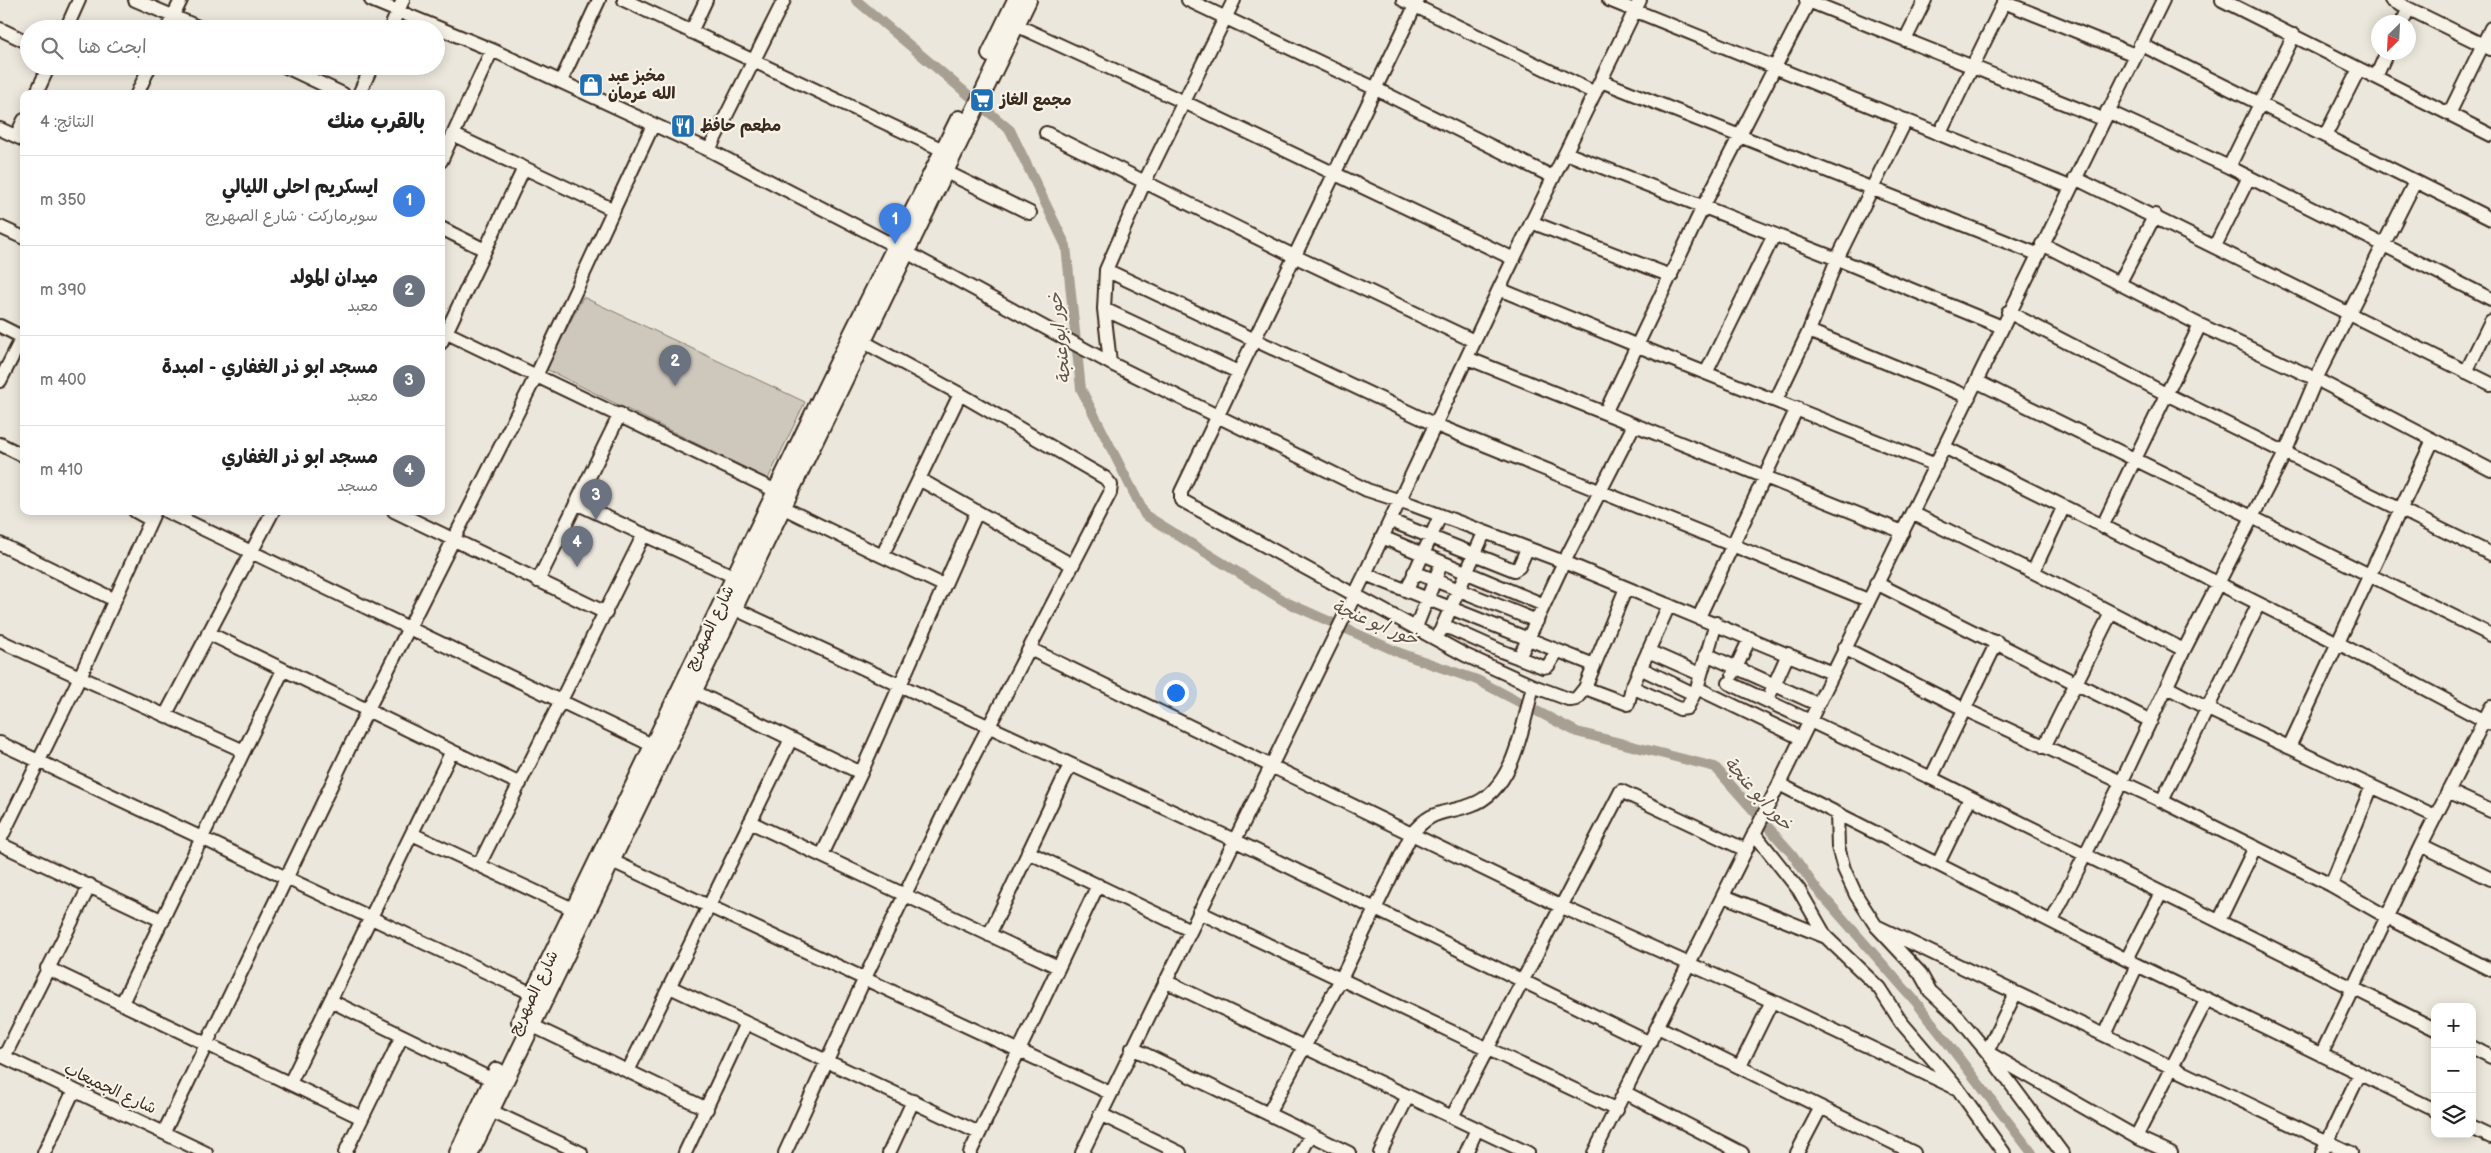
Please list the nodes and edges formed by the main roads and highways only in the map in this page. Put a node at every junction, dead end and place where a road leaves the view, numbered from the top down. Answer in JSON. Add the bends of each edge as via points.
{"nodes":[{"id":1,"x":1016,"y":0,"type":"edge"},
{"id":2,"x":1028,"y":0,"type":"edge"},
{"id":3,"x":980,"y":88,"type":"junction"},
{"id":4,"x":970,"y":108,"type":"junction"},
{"id":5,"x":900,"y":249,"type":"junction"},
{"id":6,"x":458,"y":1153,"type":"edge"},
{"id":7,"x":470,"y":1153,"type":"edge"}],
"edges":[{"from":1,"to":3,"type":"main road"},
{"from":2,"to":3,"type":"main road"},
{"from":3,"to":4,"type":"main road"},
{"from":4,"to":5,"type":"main road","name":"شارع الصهريج","via":[[943,150]]},
{"from":4,"to":5,"type":"main road","name":"شارع الصهريج","via":[[946,172]]},
{"from":5,"to":6,"type":"main road","name":"شارع الصهريج","via":[[776,491]]},
{"from":5,"to":7,"type":"main road","name":"شارع الصهريج","via":[[862,341]]}]}
